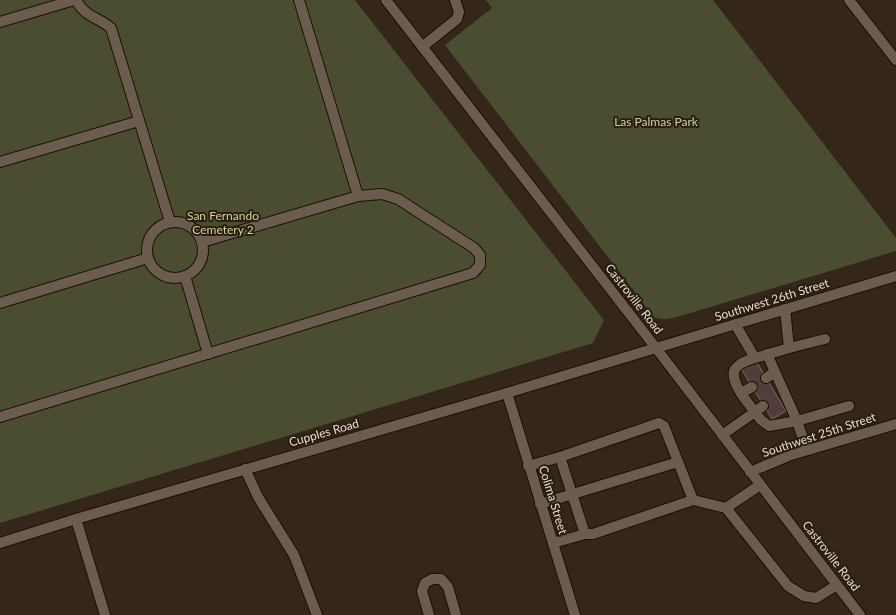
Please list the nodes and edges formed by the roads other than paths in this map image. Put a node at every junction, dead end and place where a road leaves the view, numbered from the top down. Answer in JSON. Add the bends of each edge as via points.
{"nodes":[{"id":1,"x":75,"y":0,"type":"edge"},
{"id":2,"x":299,"y":0,"type":"edge"},
{"id":3,"x":386,"y":0,"type":"edge"},
{"id":4,"x":455,"y":0,"type":"edge"},
{"id":5,"x":849,"y":0,"type":"edge"},
{"id":6,"x":0,"y":22,"type":"edge"},
{"id":7,"x":422,"y":47,"type":"junction"},
{"id":8,"x":896,"y":60,"type":"edge"},
{"id":9,"x":139,"y":121,"type":"junction"},
{"id":10,"x":0,"y":162,"type":"edge"},
{"id":11,"x":358,"y":196,"type":"junction"},
{"id":12,"x":170,"y":222,"type":"junction"},
{"id":13,"x":202,"y":242,"type":"junction"},
{"id":14,"x":148,"y":258,"type":"junction"},
{"id":15,"x":185,"y":276,"type":"junction"},
{"id":16,"x":896,"y":276,"type":"edge"},
{"id":17,"x":0,"y":303,"type":"edge"},
{"id":18,"x":785,"y":309,"type":"junction"},
{"id":19,"x":735,"y":324,"type":"junction"},
{"id":20,"x":825,"y":339,"type":"dead end"},
{"id":21,"x":656,"y":348,"type":"junction"},
{"id":22,"x":789,"y":348,"type":"junction"},
{"id":23,"x":208,"y":354,"type":"junction"},
{"id":24,"x":767,"y":354,"type":"junction"},
{"id":25,"x":754,"y":358,"type":"junction"},
{"id":26,"x":775,"y":372,"type":"junction"},
{"id":27,"x":766,"y":378,"type":"dead end"},
{"id":28,"x":752,"y":387,"type":"dead end"},
{"id":29,"x":507,"y":393,"type":"junction"},
{"id":30,"x":741,"y":394,"type":"junction"},
{"id":31,"x":763,"y":406,"type":"dead end"},
{"id":32,"x":849,"y":406,"type":"dead end"},
{"id":33,"x":755,"y":412,"type":"junction"},
{"id":34,"x":0,"y":417,"type":"edge"},
{"id":35,"x":797,"y":421,"type":"junction"},
{"id":36,"x":896,"y":424,"type":"edge"},
{"id":37,"x":722,"y":435,"type":"junction"},
{"id":38,"x":807,"y":450,"type":"junction"},
{"id":39,"x":560,"y":456,"type":"junction"},
{"id":40,"x":678,"y":462,"type":"junction"},
{"id":41,"x":528,"y":466,"type":"junction"},
{"id":42,"x":246,"y":469,"type":"junction"},
{"id":43,"x":750,"y":472,"type":"junction"},
{"id":44,"x":760,"y":485,"type":"junction"},
{"id":45,"x":573,"y":495,"type":"junction"},
{"id":46,"x":693,"y":500,"type":"junction"},
{"id":47,"x":540,"y":504,"type":"junction"},
{"id":48,"x":726,"y":508,"type":"junction"},
{"id":49,"x":76,"y":519,"type":"junction"},
{"id":50,"x":585,"y":534,"type":"junction"},
{"id":51,"x":0,"y":543,"type":"edge"},
{"id":52,"x":552,"y":543,"type":"junction"},
{"id":53,"x":837,"y":585,"type":"junction"},
{"id":54,"x":105,"y":615,"type":"edge"},
{"id":55,"x":317,"y":615,"type":"edge"},
{"id":56,"x":429,"y":615,"type":"edge"},
{"id":57,"x":456,"y":615,"type":"edge"},
{"id":58,"x":575,"y":615,"type":"edge"},
{"id":59,"x":860,"y":615,"type":"edge"}],
"edges":[{"from":1,"to":6,"type":"street"},
{"from":1,"to":9,"type":"street","via":[[81,10],[111,28]]},
{"from":2,"to":11,"type":"street"},
{"from":3,"to":7,"type":"street","name":"Castroville Road"},
{"from":4,"to":7,"type":"street","via":[[459,12],[457,19]]},
{"from":5,"to":8,"type":"street"},
{"from":7,"to":21,"type":"street","name":"Castroville Road"},
{"from":9,"to":10,"type":"street"},
{"from":9,"to":12,"type":"street"},
{"from":11,"to":13,"type":"street"},
{"from":11,"to":23,"type":"street","via":[[382,194],[398,199],[474,248],[480,255],[480,265],[473,273]]},
{"from":12,"to":13,"type":"street","via":[[190,226]]},
{"from":12,"to":14,"type":"street","via":[[161,226],[149,240]]},
{"from":13,"to":15,"type":"street","via":[[203,253],[200,263],[194,271]]},
{"from":14,"to":15,"type":"street","via":[[152,266],[163,275],[176,278]]},
{"from":14,"to":17,"type":"street"},
{"from":15,"to":23,"type":"street"},
{"from":16,"to":18,"type":"street","name":"Southwest 26th Street"},
{"from":18,"to":19,"type":"street","name":"Southwest 26th Street"},
{"from":18,"to":22,"type":"street"},
{"from":19,"to":21,"type":"street","name":"Southwest 26th Street"},
{"from":19,"to":25,"type":"street"},
{"from":20,"to":22,"type":"street"},
{"from":21,"to":29,"type":"street","name":"Cupples Road"},
{"from":21,"to":37,"type":"street","name":"Castroville Road"},
{"from":22,"to":24,"type":"street"},
{"from":23,"to":34,"type":"street"},
{"from":24,"to":25,"type":"street"},
{"from":24,"to":26,"type":"street"},
{"from":25,"to":30,"type":"street","via":[[737,366],[733,372]]},
{"from":26,"to":27,"type":"street"},
{"from":26,"to":35,"type":"street","via":[[781,395]]},
{"from":28,"to":30,"type":"street"},
{"from":29,"to":41,"type":"street","name":"Colima Street"},
{"from":29,"to":42,"type":"street","name":"Cupples Road"},
{"from":30,"to":33,"type":"street"},
{"from":31,"to":33,"type":"street"},
{"from":32,"to":35,"type":"street"},
{"from":33,"to":35,"type":"street","via":[[769,426]]},
{"from":33,"to":37,"type":"street"},
{"from":35,"to":38,"type":"street"},
{"from":36,"to":38,"type":"street","name":"Southwest 25th Street"},
{"from":37,"to":43,"type":"street","name":"Castroville Road"},
{"from":38,"to":43,"type":"street","name":"Southwest 25th Street"},
{"from":39,"to":40,"type":"street","via":[[659,423],[664,426]]},
{"from":39,"to":41,"type":"street"},
{"from":39,"to":45,"type":"street"},
{"from":40,"to":45,"type":"street"},
{"from":40,"to":46,"type":"street"},
{"from":41,"to":47,"type":"street","name":"Colima Street"},
{"from":42,"to":49,"type":"street","name":"Cupples Road"},
{"from":42,"to":55,"type":"street","via":[[258,498],[294,555]]},
{"from":43,"to":44,"type":"street","name":"Castroville Road"},
{"from":44,"to":48,"type":"street"},
{"from":44,"to":53,"type":"street","name":"Castroville Road"},
{"from":45,"to":47,"type":"street"},
{"from":45,"to":50,"type":"street"},
{"from":46,"to":48,"type":"street"},
{"from":46,"to":50,"type":"street","via":[[593,534]]},
{"from":47,"to":52,"type":"street","name":"Colima Street"},
{"from":48,"to":53,"type":"street","via":[[788,586],[804,596],[816,598]]},
{"from":49,"to":51,"type":"street","name":"Cupples Road"},
{"from":49,"to":54,"type":"street"},
{"from":50,"to":52,"type":"street"},
{"from":52,"to":58,"type":"street","name":"Colima Street"},
{"from":53,"to":59,"type":"street","name":"Castroville Road"},
{"from":56,"to":57,"type":"street","via":[[422,590],[424,583],[432,579],[441,579],[448,587]]}]}
